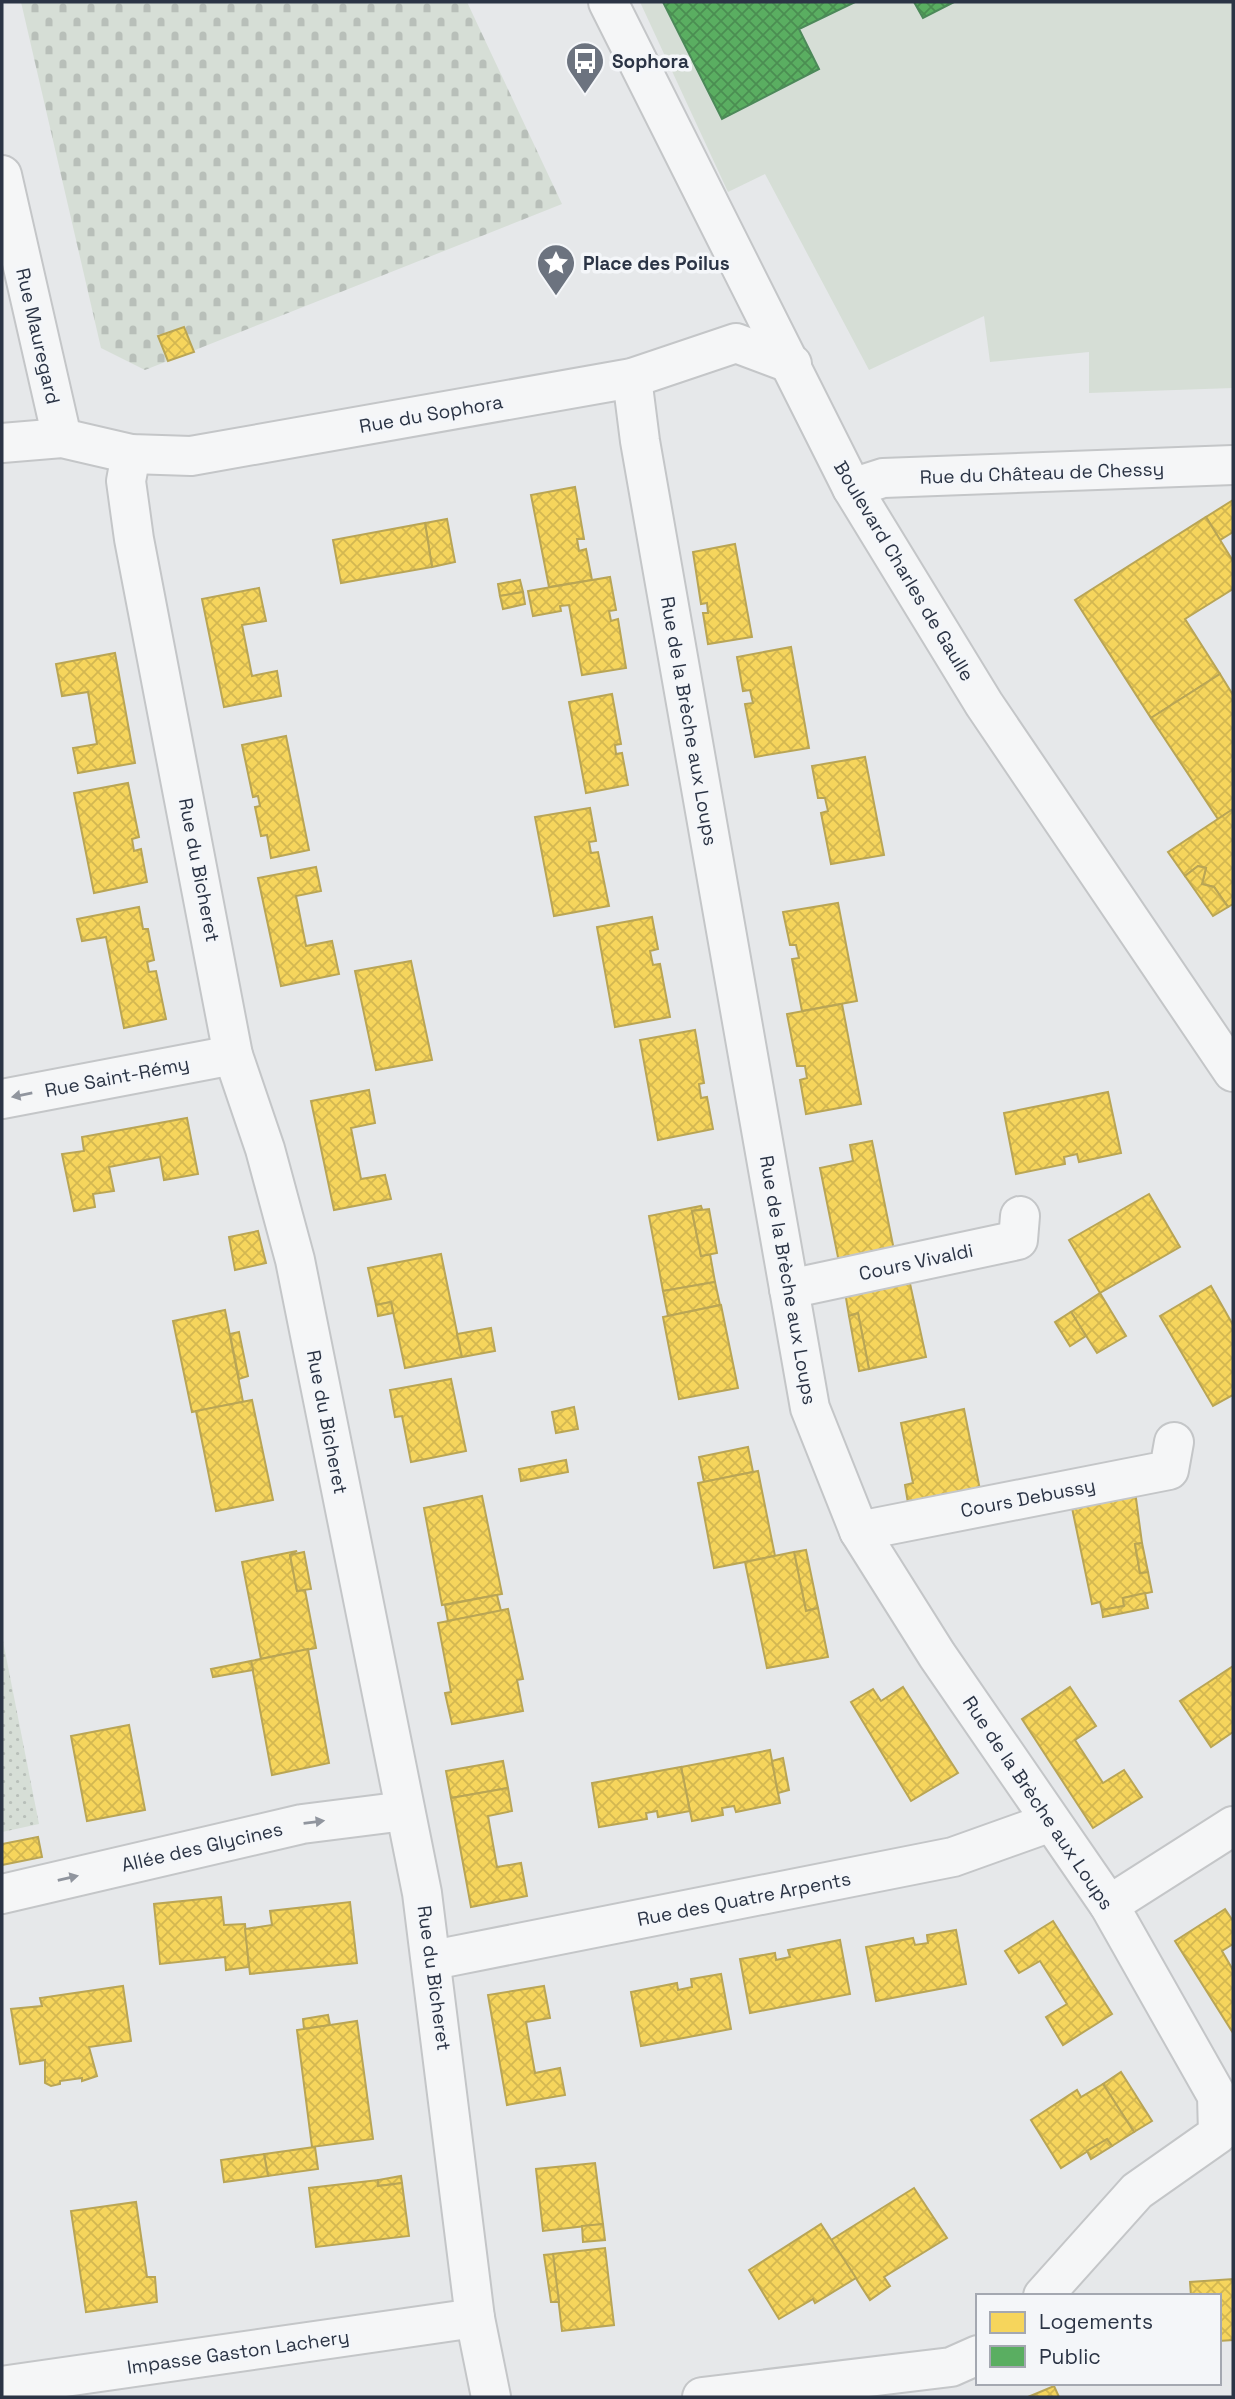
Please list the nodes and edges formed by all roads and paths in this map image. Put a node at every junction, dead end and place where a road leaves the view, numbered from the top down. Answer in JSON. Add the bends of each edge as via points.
{"nodes":[{"id":1,"x":608,"y":2,"type":"edge"},
{"id":2,"x":2,"y":175,"type":"edge"},
{"id":3,"x":792,"y":364,"type":"junction"},
{"id":4,"x":632,"y":378,"type":"junction"},
{"id":5,"x":62,"y":438,"type":"junction"},
{"id":6,"x":2,"y":443,"type":"edge"},
{"id":7,"x":131,"y":454,"type":"junction"},
{"id":8,"x":1233,"y":465,"type":"edge"},
{"id":9,"x":852,"y":488,"type":"junction"},
{"id":10,"x":233,"y":1055,"type":"junction"},
{"id":11,"x":1233,"y":1072,"type":"edge"},
{"id":12,"x":2,"y":1099,"type":"edge"},
{"id":13,"x":1020,"y":1216,"type":"dead end"},
{"id":14,"x":789,"y":1289,"type":"junction"},
{"id":15,"x":1174,"y":1442,"type":"dead end"},
{"id":16,"x":859,"y":1531,"type":"junction"},
{"id":17,"x":405,"y":1811,"type":"junction"},
{"id":18,"x":1051,"y":1822,"type":"junction"},
{"id":19,"x":1233,"y":1826,"type":"edge"},
{"id":20,"x":2,"y":1895,"type":"edge"},
{"id":21,"x":1109,"y":1905,"type":"junction"},
{"id":22,"x":433,"y":1960,"type":"junction"},
{"id":23,"x":1226,"y":2135,"type":"edge"},
{"id":24,"x":1045,"y":2294,"type":"edge"},
{"id":25,"x":475,"y":2318,"type":"junction"},
{"id":26,"x":976,"y":2355,"type":"edge"},
{"id":27,"x":2,"y":2386,"type":"edge"},
{"id":28,"x":491,"y":2397,"type":"edge"},
{"id":29,"x":702,"y":2397,"type":"edge"}],
"edges":[{"from":1,"to":3,"type":"street","name":"Boulevard Charles de Gaulle"},
{"from":2,"to":5,"type":"street","name":"Rue Mauregard"},
{"from":3,"to":4,"type":"street","name":"Rue du Sophora","via":[[736,343]]},
{"from":3,"to":9,"type":"street","name":"Boulevard Charles de Gaulle"},
{"from":4,"to":7,"type":"street","name":"Rue du Sophora","via":[[191,456]]},
{"from":4,"to":14,"type":"street","name":"Rue de la Brèche aux Loups"},
{"from":5,"to":6,"type":"street"},
{"from":5,"to":7,"type":"street","name":"Rue du Sophora"},
{"from":7,"to":10,"type":"street","name":"Rue du Bicheret","via":[[126,481],[134,539]]},
{"from":8,"to":9,"type":"street","name":"Rue du Château de Chessy","via":[[883,478]]},
{"from":9,"to":11,"type":"street","name":"Boulevard Charles de Gaulle","via":[[984,704]]},
{"from":10,"to":12,"type":"street","name":"Rue Saint-Rémy","one_way":true},
{"from":10,"to":17,"type":"street","name":"Rue du Bicheret","via":[[295,1260]]},
{"from":13,"to":14,"type":"street","name":"Cours Vivaldi","via":[[1018,1240]]},
{"from":14,"to":16,"type":"street","name":"Rue de la Brèche aux Loups","via":[[810,1408]]},
{"from":15,"to":16,"type":"street","name":"Cours Debussy","via":[[1169,1471]]},
{"from":16,"to":18,"type":"street","name":"Rue de la Brèche aux Loups"},
{"from":20,"to":17,"type":"street","name":"Allée des Glycines","one_way":true,"via":[[302,1824]]},
{"from":17,"to":22,"type":"street","name":"Rue du Bicheret"},
{"from":18,"to":21,"type":"street","name":"Rue de la Brèche aux Loups"},
{"from":18,"to":22,"type":"street","name":"Rue des Quatre Arpents","via":[[953,1857]]},
{"from":19,"to":21,"type":"street"},
{"from":21,"to":23,"type":"street","name":"Rue de la Brèche aux Loups","via":[[1217,2096]]},
{"from":22,"to":25,"type":"street","name":"Rue du Bicheret"},
{"from":23,"to":24,"type":"street","name":"Rue de la Brèche aux Loups","via":[[1137,2191]]},
{"from":25,"to":27,"type":"street","name":"Impasse Gaston Lachery"},
{"from":25,"to":28,"type":"street","name":"Rue du Bicheret"},
{"from":26,"to":29,"type":"street","via":[[951,2367]]}]}
